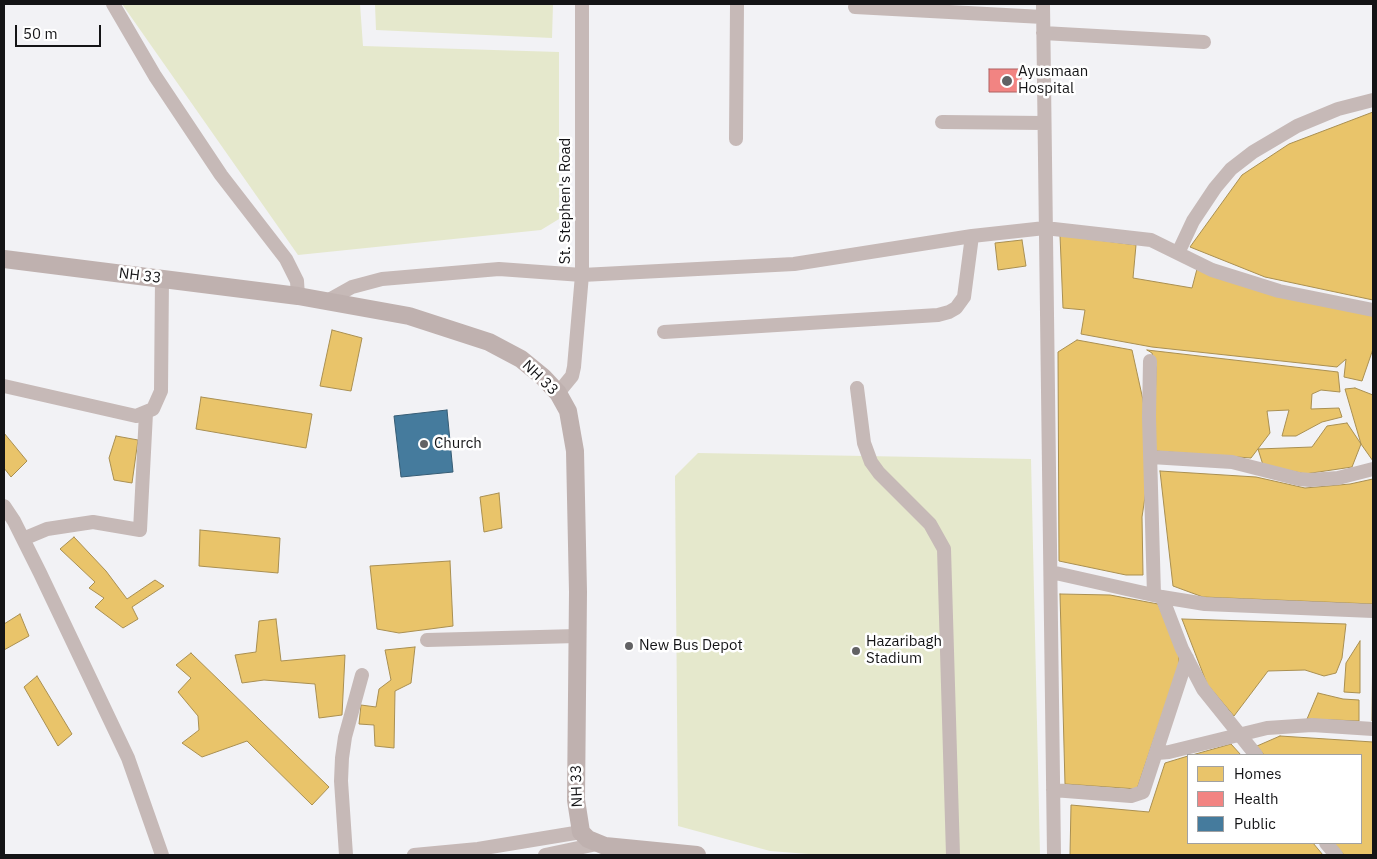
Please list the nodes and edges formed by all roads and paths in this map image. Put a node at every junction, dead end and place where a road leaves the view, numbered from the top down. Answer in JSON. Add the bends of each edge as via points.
{"nodes":[{"id":1,"x":113,"y":4,"type":"edge"},
{"id":2,"x":582,"y":4,"type":"edge"},
{"id":3,"x":737,"y":4,"type":"edge"},
{"id":4,"x":855,"y":6,"type":"dead end"},
{"id":5,"x":1043,"y":10,"type":"edge"},
{"id":6,"x":1043,"y":33,"type":"junction"},
{"id":7,"x":1204,"y":42,"type":"dead end"},
{"id":8,"x":1373,"y":100,"type":"edge"},
{"id":9,"x":942,"y":122,"type":"dead end"},
{"id":10,"x":1044,"y":123,"type":"junction"},
{"id":11,"x":736,"y":139,"type":"dead end"},
{"id":12,"x":1045,"y":228,"type":"junction"},
{"id":13,"x":972,"y":236,"type":"junction"},
{"id":14,"x":1178,"y":254,"type":"junction"},
{"id":15,"x":4,"y":259,"type":"edge"},
{"id":16,"x":582,"y":275,"type":"junction"},
{"id":17,"x":162,"y":278,"type":"junction"},
{"id":18,"x":298,"y":296,"type":"junction"},
{"id":19,"x":327,"y":301,"type":"junction"},
{"id":20,"x":1373,"y":310,"type":"edge"},
{"id":21,"x":664,"y":332,"type":"dead end"},
{"id":22,"x":1150,"y":360,"type":"dead end"},
{"id":23,"x":4,"y":386,"type":"edge"},
{"id":24,"x":857,"y":388,"type":"dead end"},
{"id":25,"x":558,"y":393,"type":"junction"},
{"id":26,"x":146,"y":413,"type":"junction"},
{"id":27,"x":1150,"y":457,"type":"junction"},
{"id":28,"x":1373,"y":469,"type":"edge"},
{"id":29,"x":4,"y":506,"type":"edge"},
{"id":30,"x":23,"y":539,"type":"junction"},
{"id":31,"x":1051,"y":572,"type":"junction"},
{"id":32,"x":1158,"y":596,"type":"junction"},
{"id":33,"x":1373,"y":611,"type":"edge"},
{"id":34,"x":577,"y":636,"type":"junction"},
{"id":35,"x":427,"y":640,"type":"dead end"},
{"id":36,"x":1187,"y":658,"type":"junction"},
{"id":37,"x":362,"y":675,"type":"dead end"},
{"id":38,"x":1373,"y":729,"type":"edge"},
{"id":39,"x":1238,"y":733,"type":"junction"},
{"id":40,"x":1157,"y":753,"type":"junction"},
{"id":41,"x":1255,"y":754,"type":"edge"},
{"id":42,"x":1053,"y":790,"type":"junction"},
{"id":43,"x":578,"y":832,"type":"junction"},
{"id":44,"x":558,"y":836,"type":"junction"},
{"id":45,"x":597,"y":844,"type":"junction"},
{"id":46,"x":1327,"y":844,"type":"edge"},
{"id":47,"x":578,"y":852,"type":"edge"},
{"id":48,"x":563,"y":854,"type":"edge"},
{"id":49,"x":162,"y":855,"type":"edge"},
{"id":50,"x":346,"y":855,"type":"edge"},
{"id":51,"x":414,"y":855,"type":"edge"},
{"id":52,"x":545,"y":855,"type":"edge"},
{"id":53,"x":697,"y":855,"type":"edge"},
{"id":54,"x":953,"y":855,"type":"edge"},
{"id":55,"x":1054,"y":855,"type":"edge"},
{"id":56,"x":1336,"y":855,"type":"edge"}],
"edges":[{"from":1,"to":18,"type":"street","via":[[155,76],[221,175],[286,259],[297,281]]},
{"from":2,"to":16,"type":"street","name":"St. Stephen's Road"},
{"from":3,"to":11,"type":"street"},
{"from":4,"to":5,"type":"street"},
{"from":5,"to":6,"type":"street"},
{"from":6,"to":7,"type":"street"},
{"from":6,"to":10,"type":"street"},
{"from":8,"to":14,"type":"street","via":[[1338,109],[1297,126],[1253,152],[1214,188]]},
{"from":9,"to":10,"type":"street"},
{"from":10,"to":12,"type":"street"},
{"from":12,"to":13,"type":"street"},
{"from":12,"to":14,"type":"street","via":[[1151,240]]},
{"from":12,"to":31,"type":"street"},
{"from":13,"to":16,"type":"street","via":[[794,264]]},
{"from":13,"to":21,"type":"street","via":[[964,297],[949,312]]},
{"from":14,"to":20,"type":"street","via":[[1212,270],[1279,291]]},
{"from":15,"to":17,"type":"main road","name":"NH 33"},
{"from":16,"to":19,"type":"street","via":[[499,269],[391,278],[352,286]]},
{"from":16,"to":25,"type":"street","name":"St. Stephen's Road","via":[[574,367],[572,376]]},
{"from":17,"to":18,"type":"main road","name":"NH 33"},
{"from":17,"to":26,"type":"street","via":[[161,391],[158,402]]},
{"from":18,"to":19,"type":"main road","name":"NH 33"},
{"from":19,"to":25,"type":"main road","name":"NH 33","via":[[409,316],[488,342],[521,359]]},
{"from":22,"to":27,"type":"street"},
{"from":23,"to":26,"type":"street","via":[[136,416]]},
{"from":24,"to":54,"type":"street","via":[[864,443],[873,468],[930,524],[944,549]]},
{"from":25,"to":34,"type":"main road","name":"NH 33","via":[[568,411],[575,451]]},
{"from":26,"to":30,"type":"street","via":[[140,530],[93,522],[47,529]]},
{"from":27,"to":28,"type":"street","via":[[1242,463],[1266,472],[1310,480],[1338,478]]},
{"from":27,"to":32,"type":"street"},
{"from":29,"to":30,"type":"street"},
{"from":30,"to":49,"type":"street","via":[[128,758]]},
{"from":31,"to":32,"type":"street"},
{"from":31,"to":42,"type":"street"},
{"from":32,"to":33,"type":"street","via":[[1205,604]]},
{"from":32,"to":36,"type":"street"},
{"from":34,"to":35,"type":"street"},
{"from":34,"to":43,"type":"main road","name":"NH 33"},
{"from":36,"to":39,"type":"street","via":[[1203,689]]},
{"from":36,"to":40,"type":"street"},
{"from":37,"to":50,"type":"street","via":[[342,758]]},
{"from":38,"to":39,"type":"street","via":[[1288,726]]},
{"from":39,"to":40,"type":"street"},
{"from":39,"to":41,"type":"street"},
{"from":40,"to":42,"type":"street","via":[[1145,788],[1139,794]]},
{"from":42,"to":55,"type":"street"},
{"from":43,"to":44,"type":"street"},
{"from":43,"to":45,"type":"main road"},
{"from":43,"to":47,"type":"street"},
{"from":44,"to":48,"type":"street"},
{"from":44,"to":51,"type":"street"},
{"from":45,"to":47,"type":"street"},
{"from":45,"to":53,"type":"main road"},
{"from":46,"to":56,"type":"street"},
{"from":47,"to":48,"type":"street"},
{"from":48,"to":52,"type":"street"}]}
